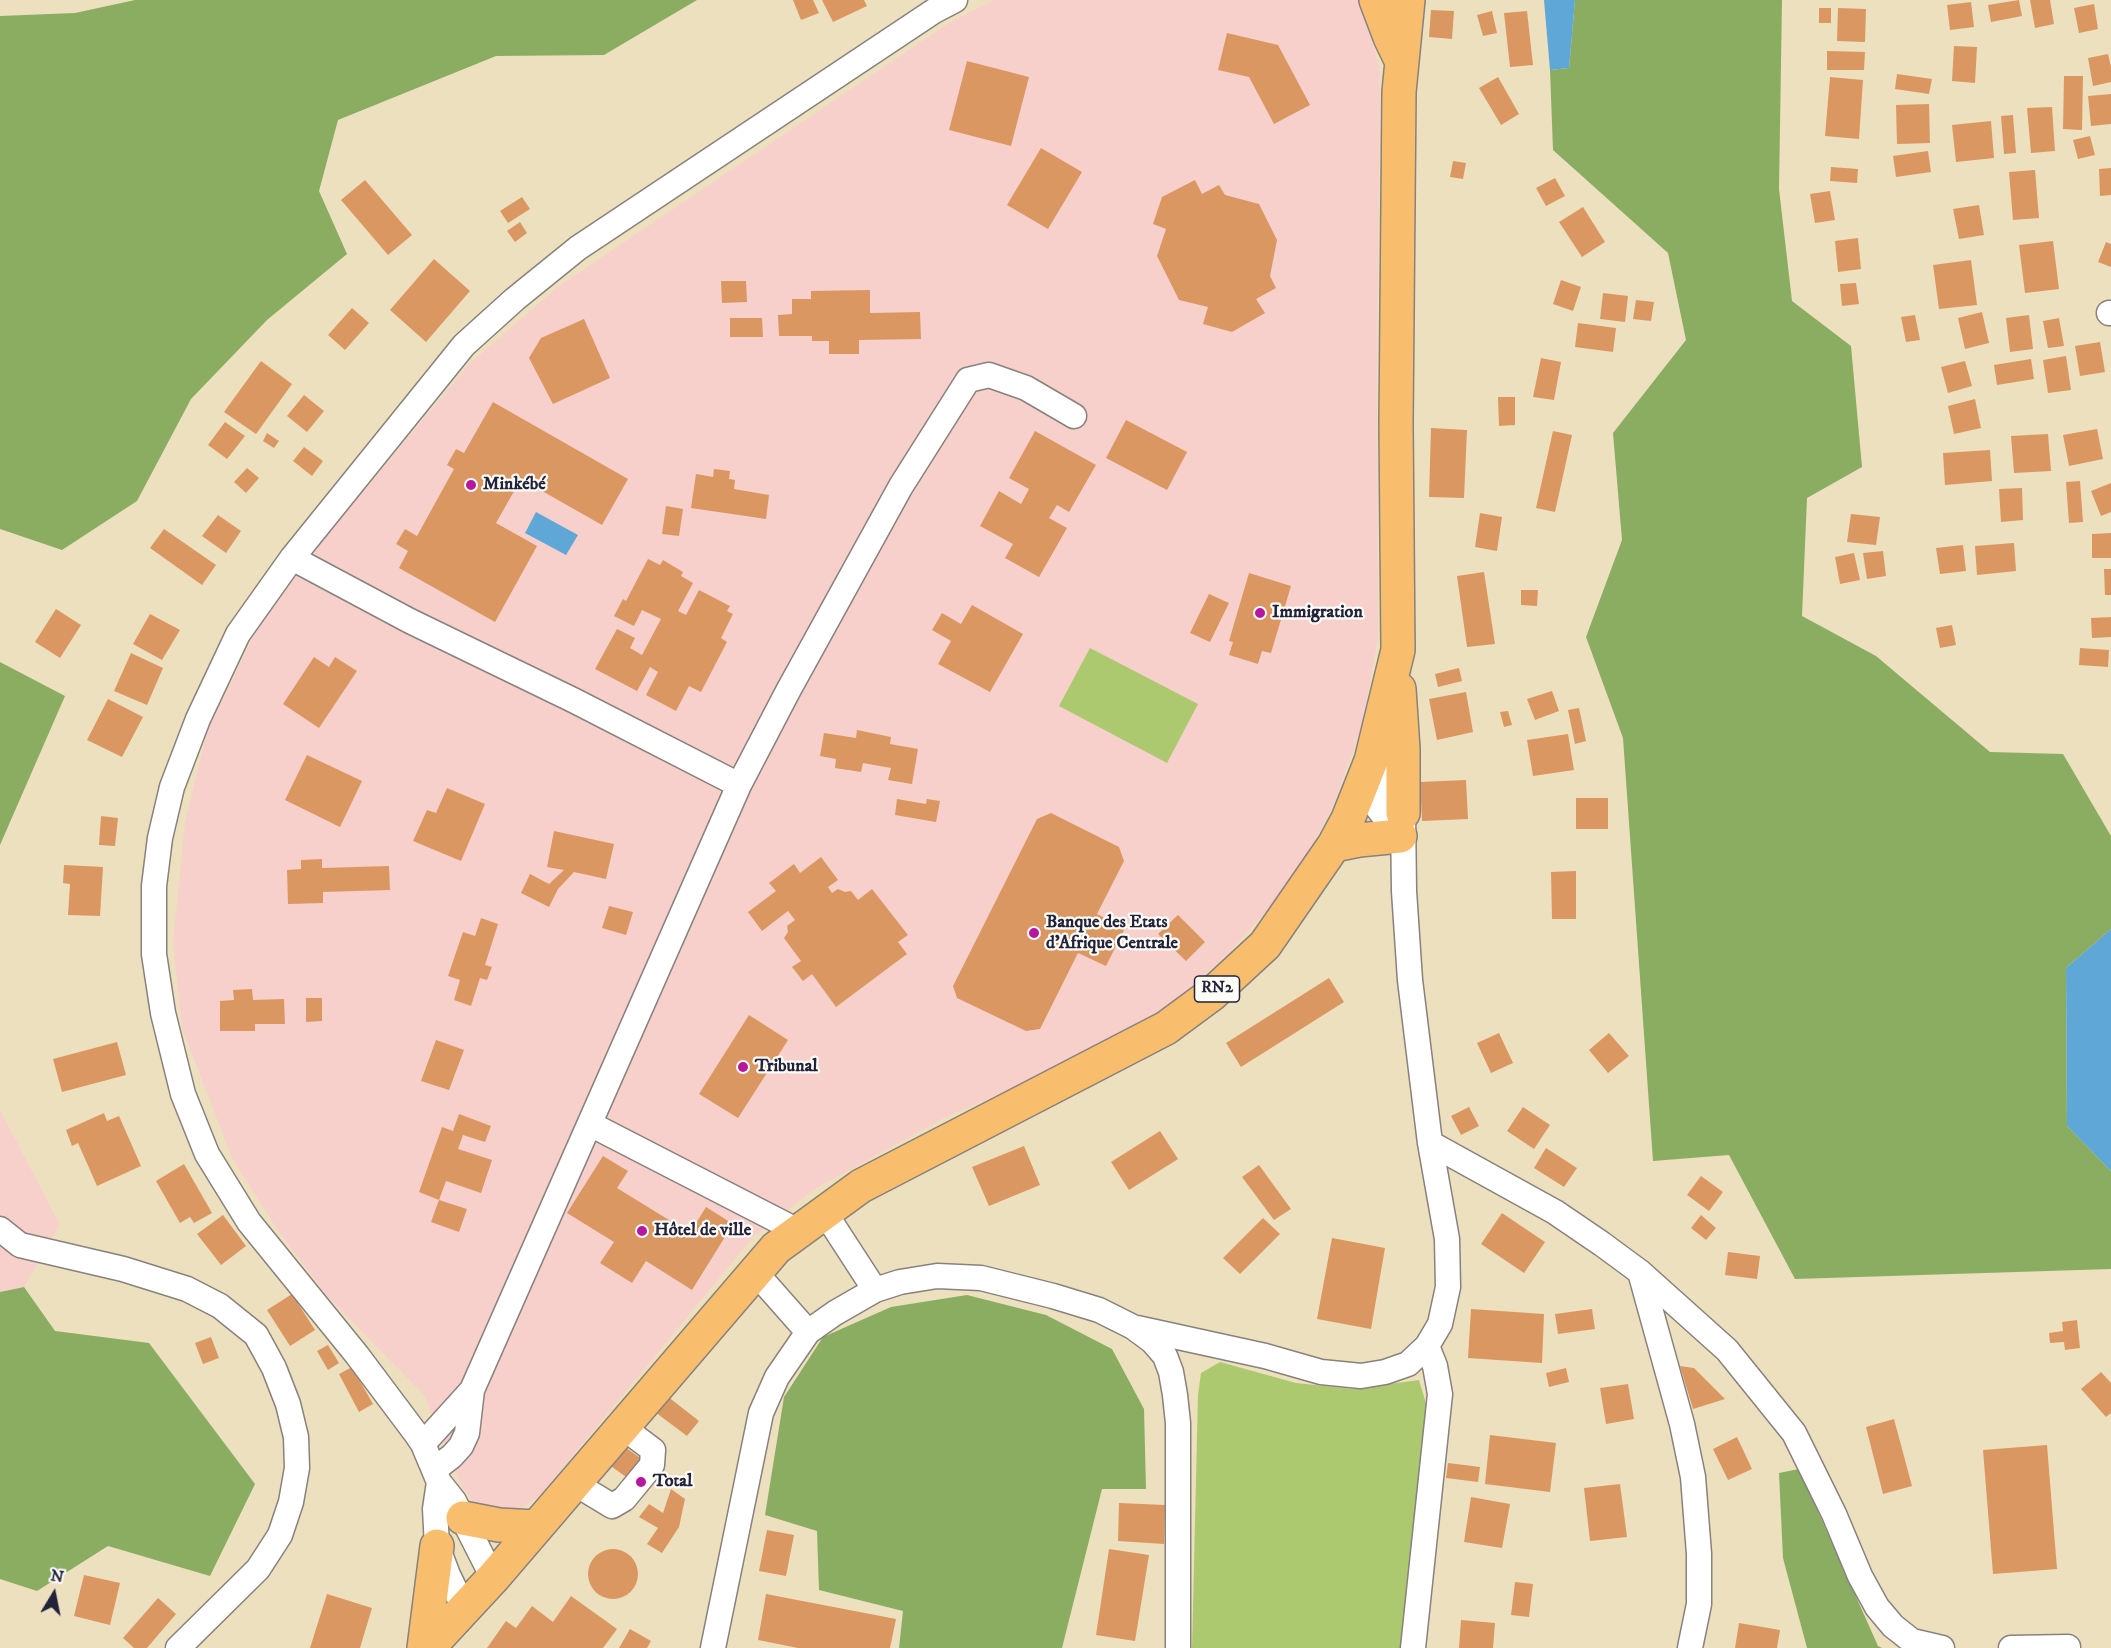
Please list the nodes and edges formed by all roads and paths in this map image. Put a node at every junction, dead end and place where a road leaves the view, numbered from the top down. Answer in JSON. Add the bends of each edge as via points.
{"nodes":[{"id":1,"x":955,"y":0,"type":"edge"},
{"id":2,"x":1376,"y":0,"type":"edge"},
{"id":3,"x":1408,"y":0,"type":"edge"},
{"id":4,"x":1403,"y":62,"type":"junction"},
{"id":5,"x":1074,"y":416,"type":"dead end"},
{"id":6,"x":292,"y":558,"type":"junction"},
{"id":7,"x":1398,"y":650,"type":"junction"},
{"id":8,"x":1366,"y":774,"type":"junction"},
{"id":9,"x":739,"y":785,"type":"junction"},
{"id":10,"x":1402,"y":830,"type":"junction"},
{"id":11,"x":1334,"y":845,"type":"junction"},
{"id":12,"x":590,"y":1124,"type":"junction"},
{"id":13,"x":1430,"y":1143,"type":"junction"},
{"id":14,"x":825,"y":1213,"type":"junction"},
{"id":15,"x":0,"y":1229,"type":"edge"},
{"id":16,"x":798,"y":1231,"type":"junction"},
{"id":17,"x":755,"y":1272,"type":"junction"},
{"id":18,"x":1640,"y":1272,"type":"junction"},
{"id":19,"x":875,"y":1290,"type":"junction"},
{"id":20,"x":1133,"y":1327,"type":"junction"},
{"id":21,"x":808,"y":1332,"type":"junction"},
{"id":22,"x":1427,"y":1347,"type":"junction"},
{"id":23,"x":472,"y":1390,"type":"junction"},
{"id":24,"x":621,"y":1426,"type":"junction"},
{"id":25,"x":423,"y":1444,"type":"junction"},
{"id":26,"x":437,"y":1476,"type":"junction"},
{"id":27,"x":574,"y":1482,"type":"junction"},
{"id":28,"x":463,"y":1518,"type":"junction"},
{"id":29,"x":536,"y":1527,"type":"junction"},
{"id":30,"x":437,"y":1546,"type":"junction"},
{"id":31,"x":493,"y":1578,"type":"junction"},
{"id":32,"x":464,"y":1608,"type":"junction"},
{"id":33,"x":2068,"y":1647,"type":"edge"},
{"id":34,"x":178,"y":1648,"type":"edge"},
{"id":35,"x":426,"y":1648,"type":"edge"},
{"id":36,"x":713,"y":1648,"type":"edge"},
{"id":37,"x":1178,"y":1648,"type":"edge"},
{"id":38,"x":1413,"y":1648,"type":"edge"},
{"id":39,"x":1690,"y":1648,"type":"edge"},
{"id":40,"x":1942,"y":1648,"type":"edge"},
{"id":41,"x":2011,"y":1648,"type":"edge"}],
"edges":[{"from":1,"to":6,"type":"street","via":[[578,248],[515,299],[464,345]]},
{"from":2,"to":4,"type":"highway"},
{"from":3,"to":4,"type":"highway","number":"RN2"},
{"from":4,"to":7,"type":"highway","number":"RN2","via":[[1396,400]]},
{"from":5,"to":9,"type":"street","via":[[1026,388],[989,375],[968,380],[901,486]]},
{"from":6,"to":9,"type":"street"},
{"from":6,"to":25,"type":"street","via":[[238,634],[198,719],[172,787],[154,886],[154,954],[161,1004],[183,1094],[207,1154],[249,1222]]},
{"from":7,"to":8,"type":"highway","number":"RN2"},
{"from":7,"to":10,"type":"highway"},
{"from":8,"to":10,"type":"street","via":[[1388,782],[1397,797]]},
{"from":8,"to":11,"type":"highway","number":"RN2"},
{"from":9,"to":12,"type":"street"},
{"from":10,"to":11,"type":"highway"},
{"from":10,"to":13,"type":"street","via":[[1410,980]]},
{"from":11,"to":14,"type":"highway","number":"RN2","via":[[1265,945],[1212,994],[1166,1028],[861,1186]]},
{"from":12,"to":16,"type":"street"},
{"from":12,"to":23,"type":"street"},
{"from":13,"to":18,"type":"street","via":[[1555,1212]]},
{"from":13,"to":22,"type":"street","via":[[1447,1239],[1448,1287],[1440,1324]]},
{"from":14,"to":16,"type":"highway","number":"RN2"},
{"from":14,"to":19,"type":"street"},
{"from":15,"to":34,"type":"street","via":[[20,1245],[123,1269],[195,1293],[220,1306],[256,1335],[274,1368],[296,1437],[297,1468],[280,1535],[258,1569]]},
{"from":16,"to":17,"type":"highway","number":"RN2"},
{"from":17,"to":21,"type":"street"},
{"from":17,"to":24,"type":"highway","number":"RN2"},
{"from":18,"to":39,"type":"street","via":[[1693,1477],[1699,1604]]},
{"from":18,"to":40,"type":"street","via":[[1727,1350],[1794,1433],[1877,1607],[1912,1641]]},
{"from":19,"to":20,"type":"street","via":[[937,1276],[981,1278],[1099,1310]]},
{"from":19,"to":21,"type":"street"},
{"from":20,"to":22,"type":"street","via":[[1321,1372],[1361,1376],[1408,1364]]},
{"from":20,"to":37,"type":"street","via":[[1165,1356],[1175,1395]]},
{"from":21,"to":36,"type":"street","via":[[777,1377],[761,1413]]},
{"from":22,"to":38,"type":"street","via":[[1440,1394]]},
{"from":23,"to":25,"type":"street"},
{"from":23,"to":26,"type":"street","via":[[467,1432]]},
{"from":24,"to":27,"type":"highway","number":"RN2"},
{"from":24,"to":27,"type":"street","via":[[653,1450],[652,1466],[624,1499],[612,1506]]},
{"from":25,"to":26,"type":"street"},
{"from":26,"to":28,"type":"street"},
{"from":26,"to":30,"type":"street"},
{"from":27,"to":29,"type":"highway","number":"RN2"},
{"from":28,"to":29,"type":"highway"},
{"from":28,"to":31,"type":"street"},
{"from":29,"to":31,"type":"highway","number":"RN2"},
{"from":30,"to":32,"type":"street"},
{"from":30,"to":35,"type":"highway"},
{"from":31,"to":32,"type":"highway","number":"RN2"},
{"from":32,"to":35,"type":"highway","number":"RN2"},
{"from":33,"to":41,"type":"street"}]}
